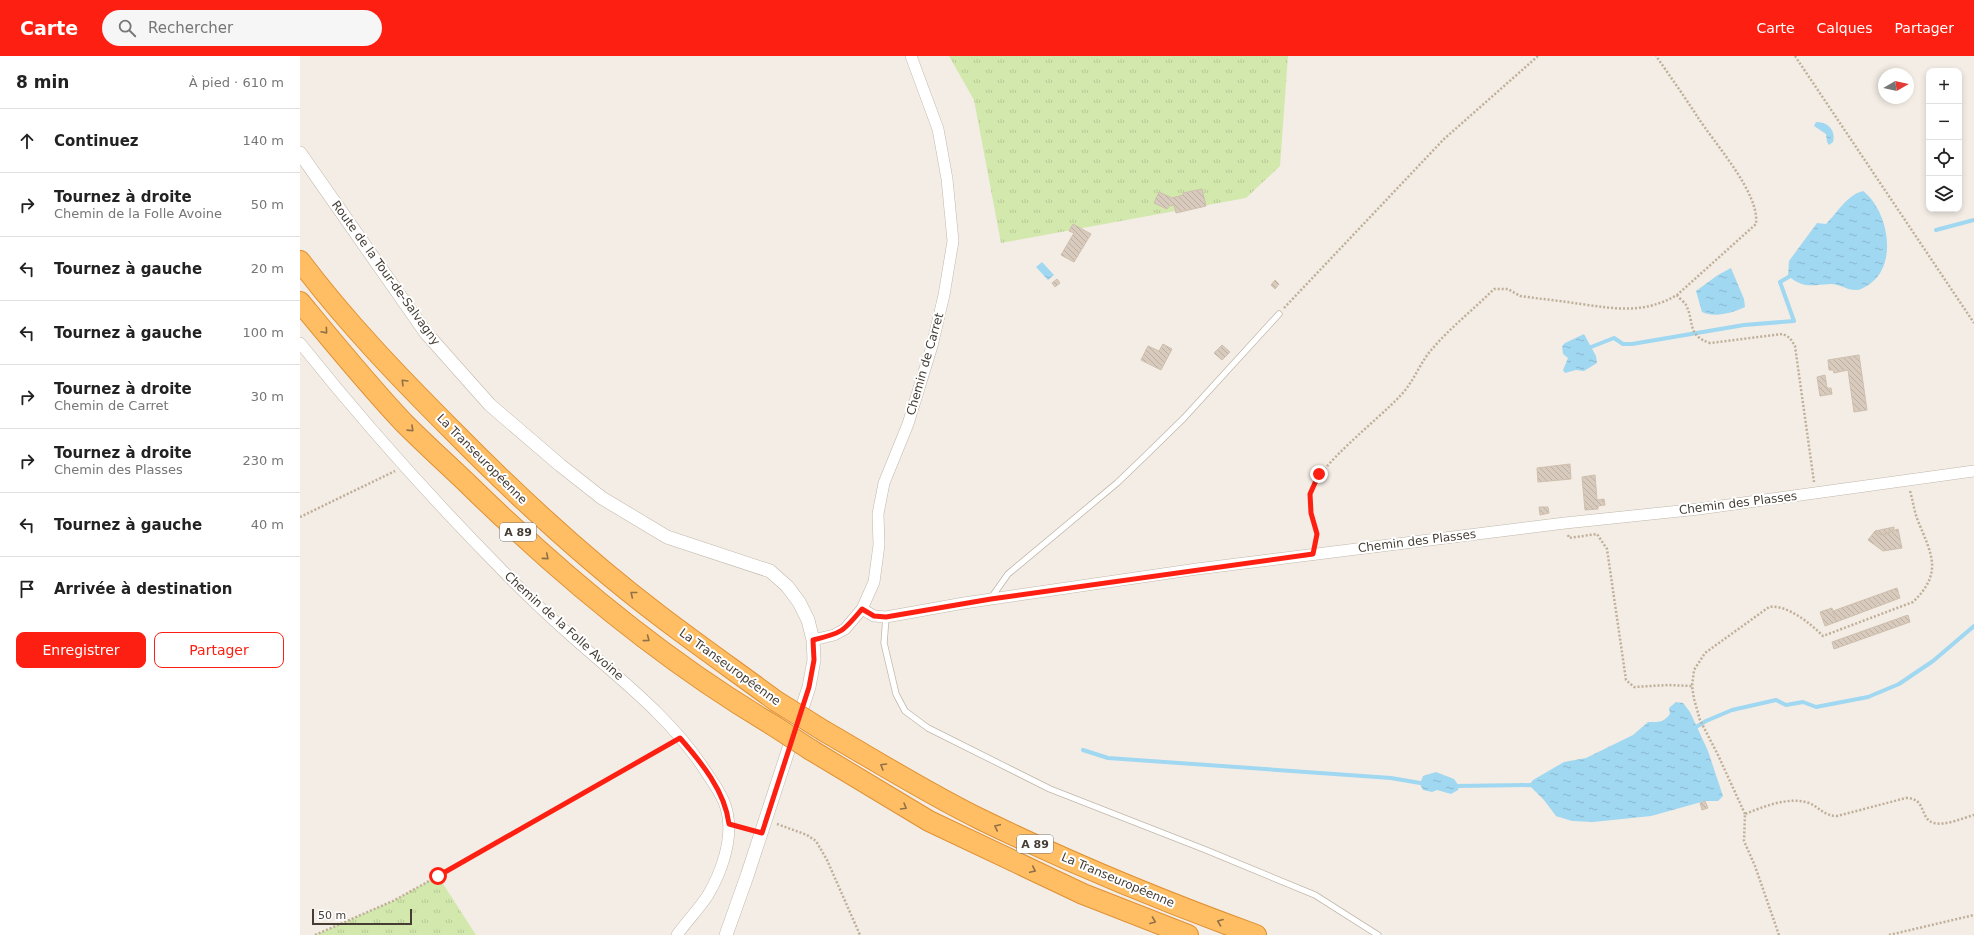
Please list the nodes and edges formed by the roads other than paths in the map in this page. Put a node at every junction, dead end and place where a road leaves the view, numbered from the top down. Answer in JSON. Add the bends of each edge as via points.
{"nodes":[{"id":1,"x":911,"y":56,"type":"edge"},
{"id":2,"x":300,"y":153,"type":"edge"},
{"id":3,"x":300,"y":260,"type":"edge"},
{"id":4,"x":300,"y":302,"type":"edge"},
{"id":5,"x":1279,"y":314,"type":"road end"},
{"id":6,"x":300,"y":343,"type":"edge"},
{"id":7,"x":1974,"y":472,"type":"edge"},
{"id":8,"x":991,"y":599,"type":"junction"},
{"id":9,"x":862,"y":609,"type":"junction"},
{"id":10,"x":886,"y":617,"type":"junction"},
{"id":11,"x":813,"y":640,"type":"junction"},
{"id":12,"x":677,"y":935,"type":"edge"},
{"id":13,"x":726,"y":935,"type":"edge"},
{"id":14,"x":1188,"y":935,"type":"edge"},
{"id":15,"x":1256,"y":935,"type":"edge"},
{"id":16,"x":1378,"y":935,"type":"edge"}],
"edges":[{"from":1,"to":9,"type":"street","name":"Chemin de Carret","via":[[938,129],[947,179],[953,241],[932,346],[908,424],[884,483],[878,514],[879,545],[874,582]]},
{"from":2,"to":11,"type":"street","name":"Route de la Tour-de-Salvagny","via":[[426,333],[490,405],[602,498],[667,537],[770,571],[787,586],[799,602],[808,620]]},
{"from":15,"to":3,"type":"highway","name":"La Transeuropéenne","number":"A 89","one_way":true,"bridge":true,"via":[[1113,880],[979,818],[891,770],[776,701],[659,616],[571,544],[516,494],[379,356],[321,289]]},
{"from":4,"to":14,"type":"highway","name":"La Transeuropéenne","number":"A 89","one_way":true,"bridge":true,"via":[[404,422],[534,547],[610,611],[673,659],[734,702],[929,821],[1083,894]]},
{"from":5,"to":8,"type":"lane","via":[[1152,450],[1117,483],[1008,574]]},
{"from":6,"to":12,"type":"street","name":"Chemin de la Folle Avoine","via":[[405,467],[521,589],[634,690],[701,763],[726,806],[729,824],[724,858],[716,878],[707,895]]},
{"from":7,"to":8,"type":"street","name":"Chemin des Plasses","via":[[1698,509],[1313,554]]},
{"from":8,"to":10,"type":"street","name":"Chemin des Plasses"},
{"from":9,"to":10,"type":"street","name":"Chemin des Plasses","via":[[874,616]]},
{"from":9,"to":11,"type":"street","name":"Chemin de Carret","via":[[845,629],[834,635]]},
{"from":10,"to":16,"type":"lane","via":[[884,643],[896,694],[905,711],[928,728],[1050,790],[1315,895]]},
{"from":11,"to":13,"type":"street","name":"Route de la Tour-de-Salvagny","via":[[814,660],[809,687]]}]}
